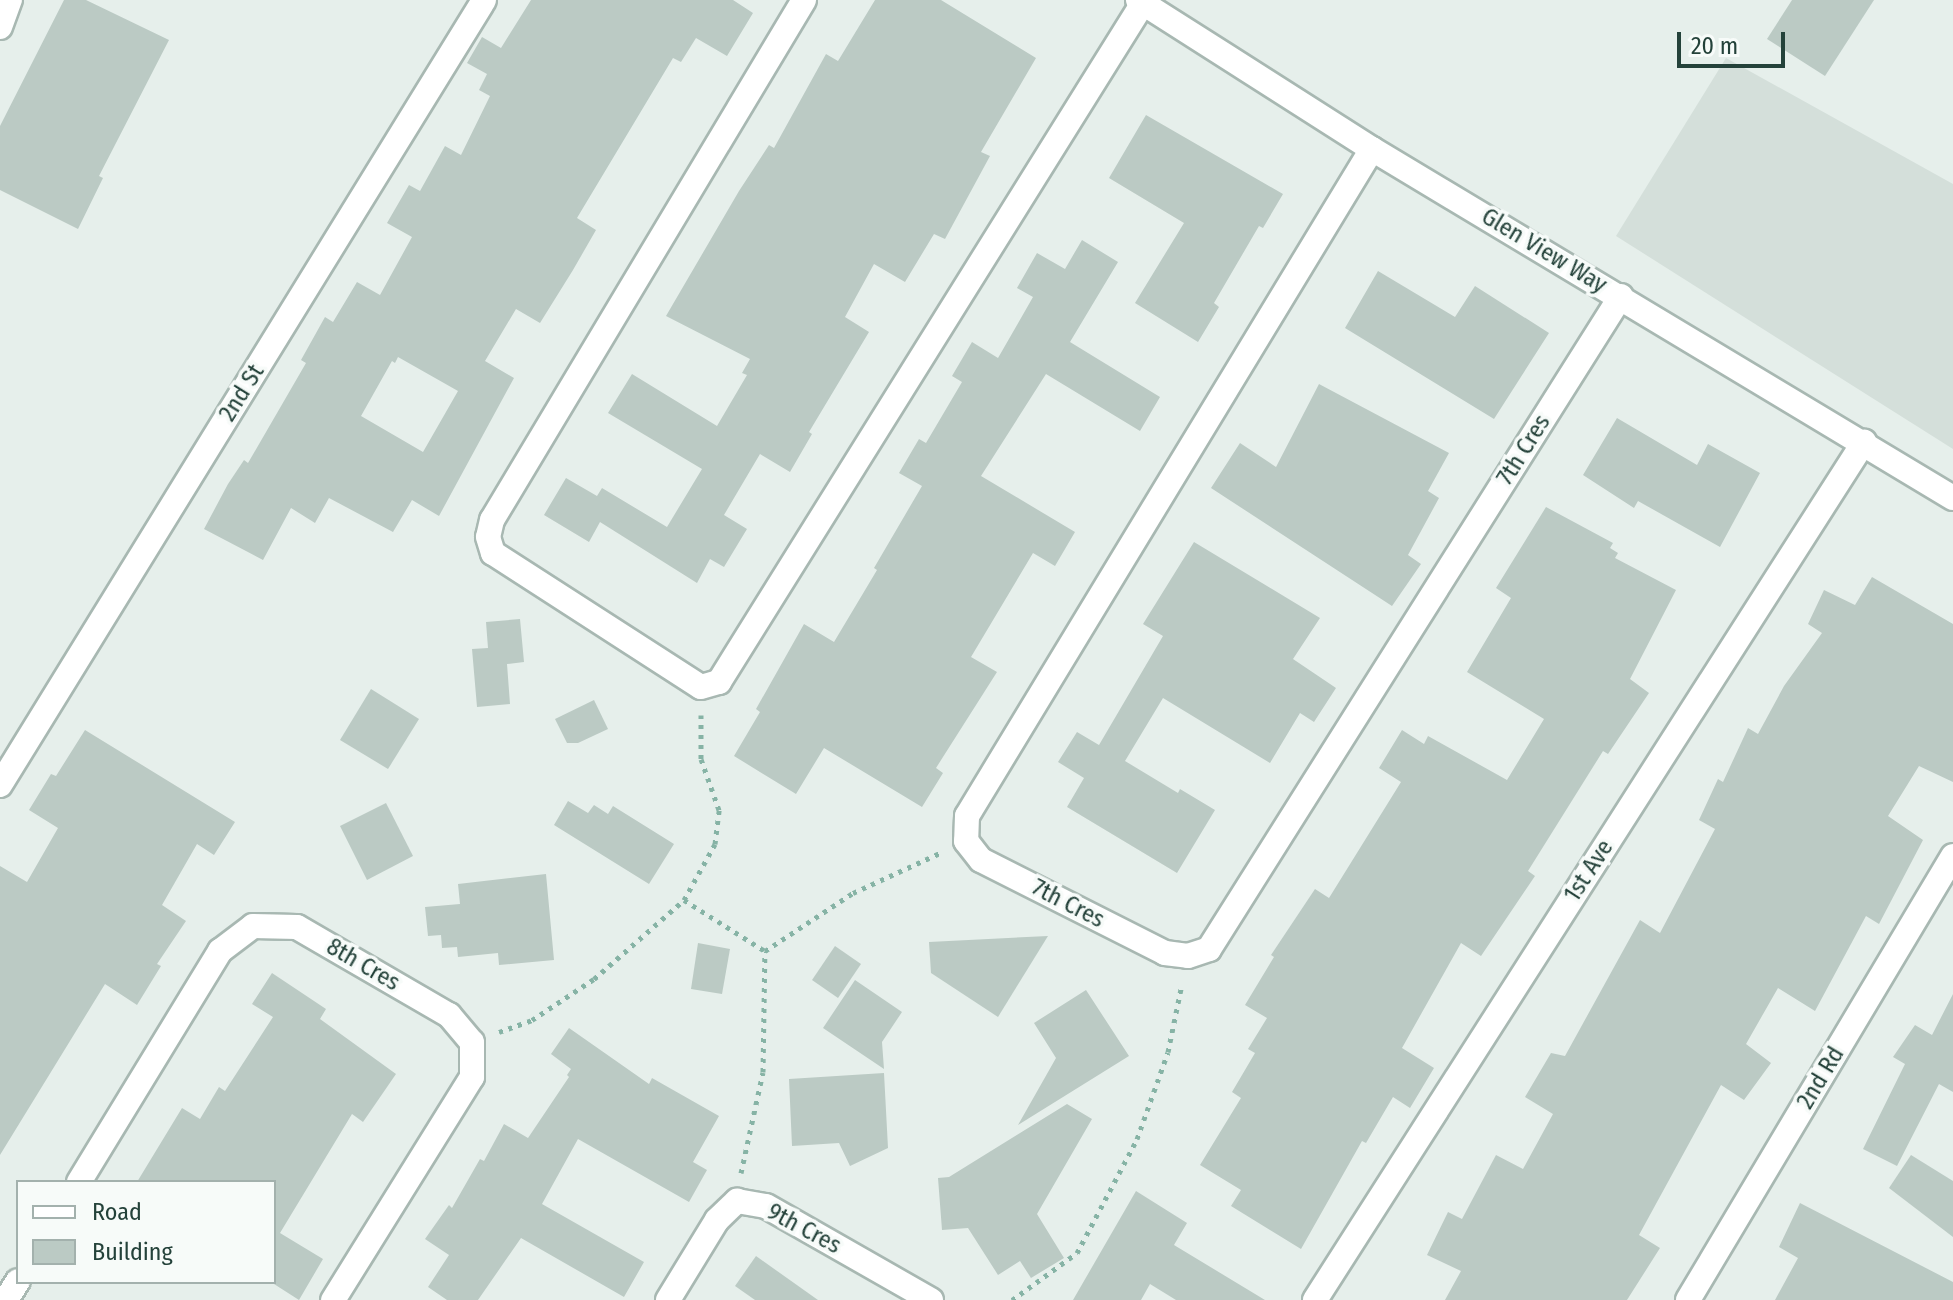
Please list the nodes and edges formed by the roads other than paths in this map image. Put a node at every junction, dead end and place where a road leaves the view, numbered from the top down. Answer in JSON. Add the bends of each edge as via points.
{"nodes":[{"id":1,"x":10,"y":0,"type":"edge"},
{"id":2,"x":484,"y":0,"type":"edge"},
{"id":3,"x":804,"y":0,"type":"edge"},
{"id":4,"x":1141,"y":2,"type":"edge"},
{"id":5,"x":0,"y":27,"type":"edge"},
{"id":6,"x":1372,"y":149,"type":"junction"},
{"id":7,"x":1621,"y":296,"type":"junction"},
{"id":8,"x":1864,"y":442,"type":"junction"},
{"id":9,"x":1953,"y":498,"type":"edge"},
{"id":10,"x":0,"y":785,"type":"edge"},
{"id":11,"x":1953,"y":856,"type":"edge"},
{"id":12,"x":80,"y":1180,"type":"edge"},
{"id":13,"x":1319,"y":1299,"type":"edge"},
{"id":14,"x":333,"y":1300,"type":"edge"},
{"id":15,"x":668,"y":1300,"type":"edge"},
{"id":16,"x":931,"y":1300,"type":"edge"},
{"id":17,"x":1688,"y":1300,"type":"edge"}],
"edges":[{"from":1,"to":5,"type":"street"},
{"from":2,"to":10,"type":"street","name":"2nd St"},
{"from":3,"to":4,"type":"street","via":[[492,520],[488,537],[493,553],[701,687],[719,682]]},
{"from":4,"to":6,"type":"street","name":"Glen View Way"},
{"from":6,"to":7,"type":"street","name":"Glen View Way"},
{"from":6,"to":7,"type":"street","name":"7th Cres","via":[[967,816],[966,841],[981,860],[1165,953],[1188,956],[1209,949]]},
{"from":7,"to":8,"type":"street","name":"Glen View Way"},
{"from":8,"to":9,"type":"street","name":"Glen View Way"},
{"from":8,"to":13,"type":"street","name":"1st Ave"},
{"from":11,"to":17,"type":"street","name":"2nd Rd"},
{"from":12,"to":14,"type":"street","name":"8th Cres","via":[[220,951],[253,926],[297,927],[449,1015],[472,1042],[472,1077]]},
{"from":15,"to":16,"type":"street","name":"9th Cres","via":[[717,1220],[737,1201],[766,1206]]}]}
